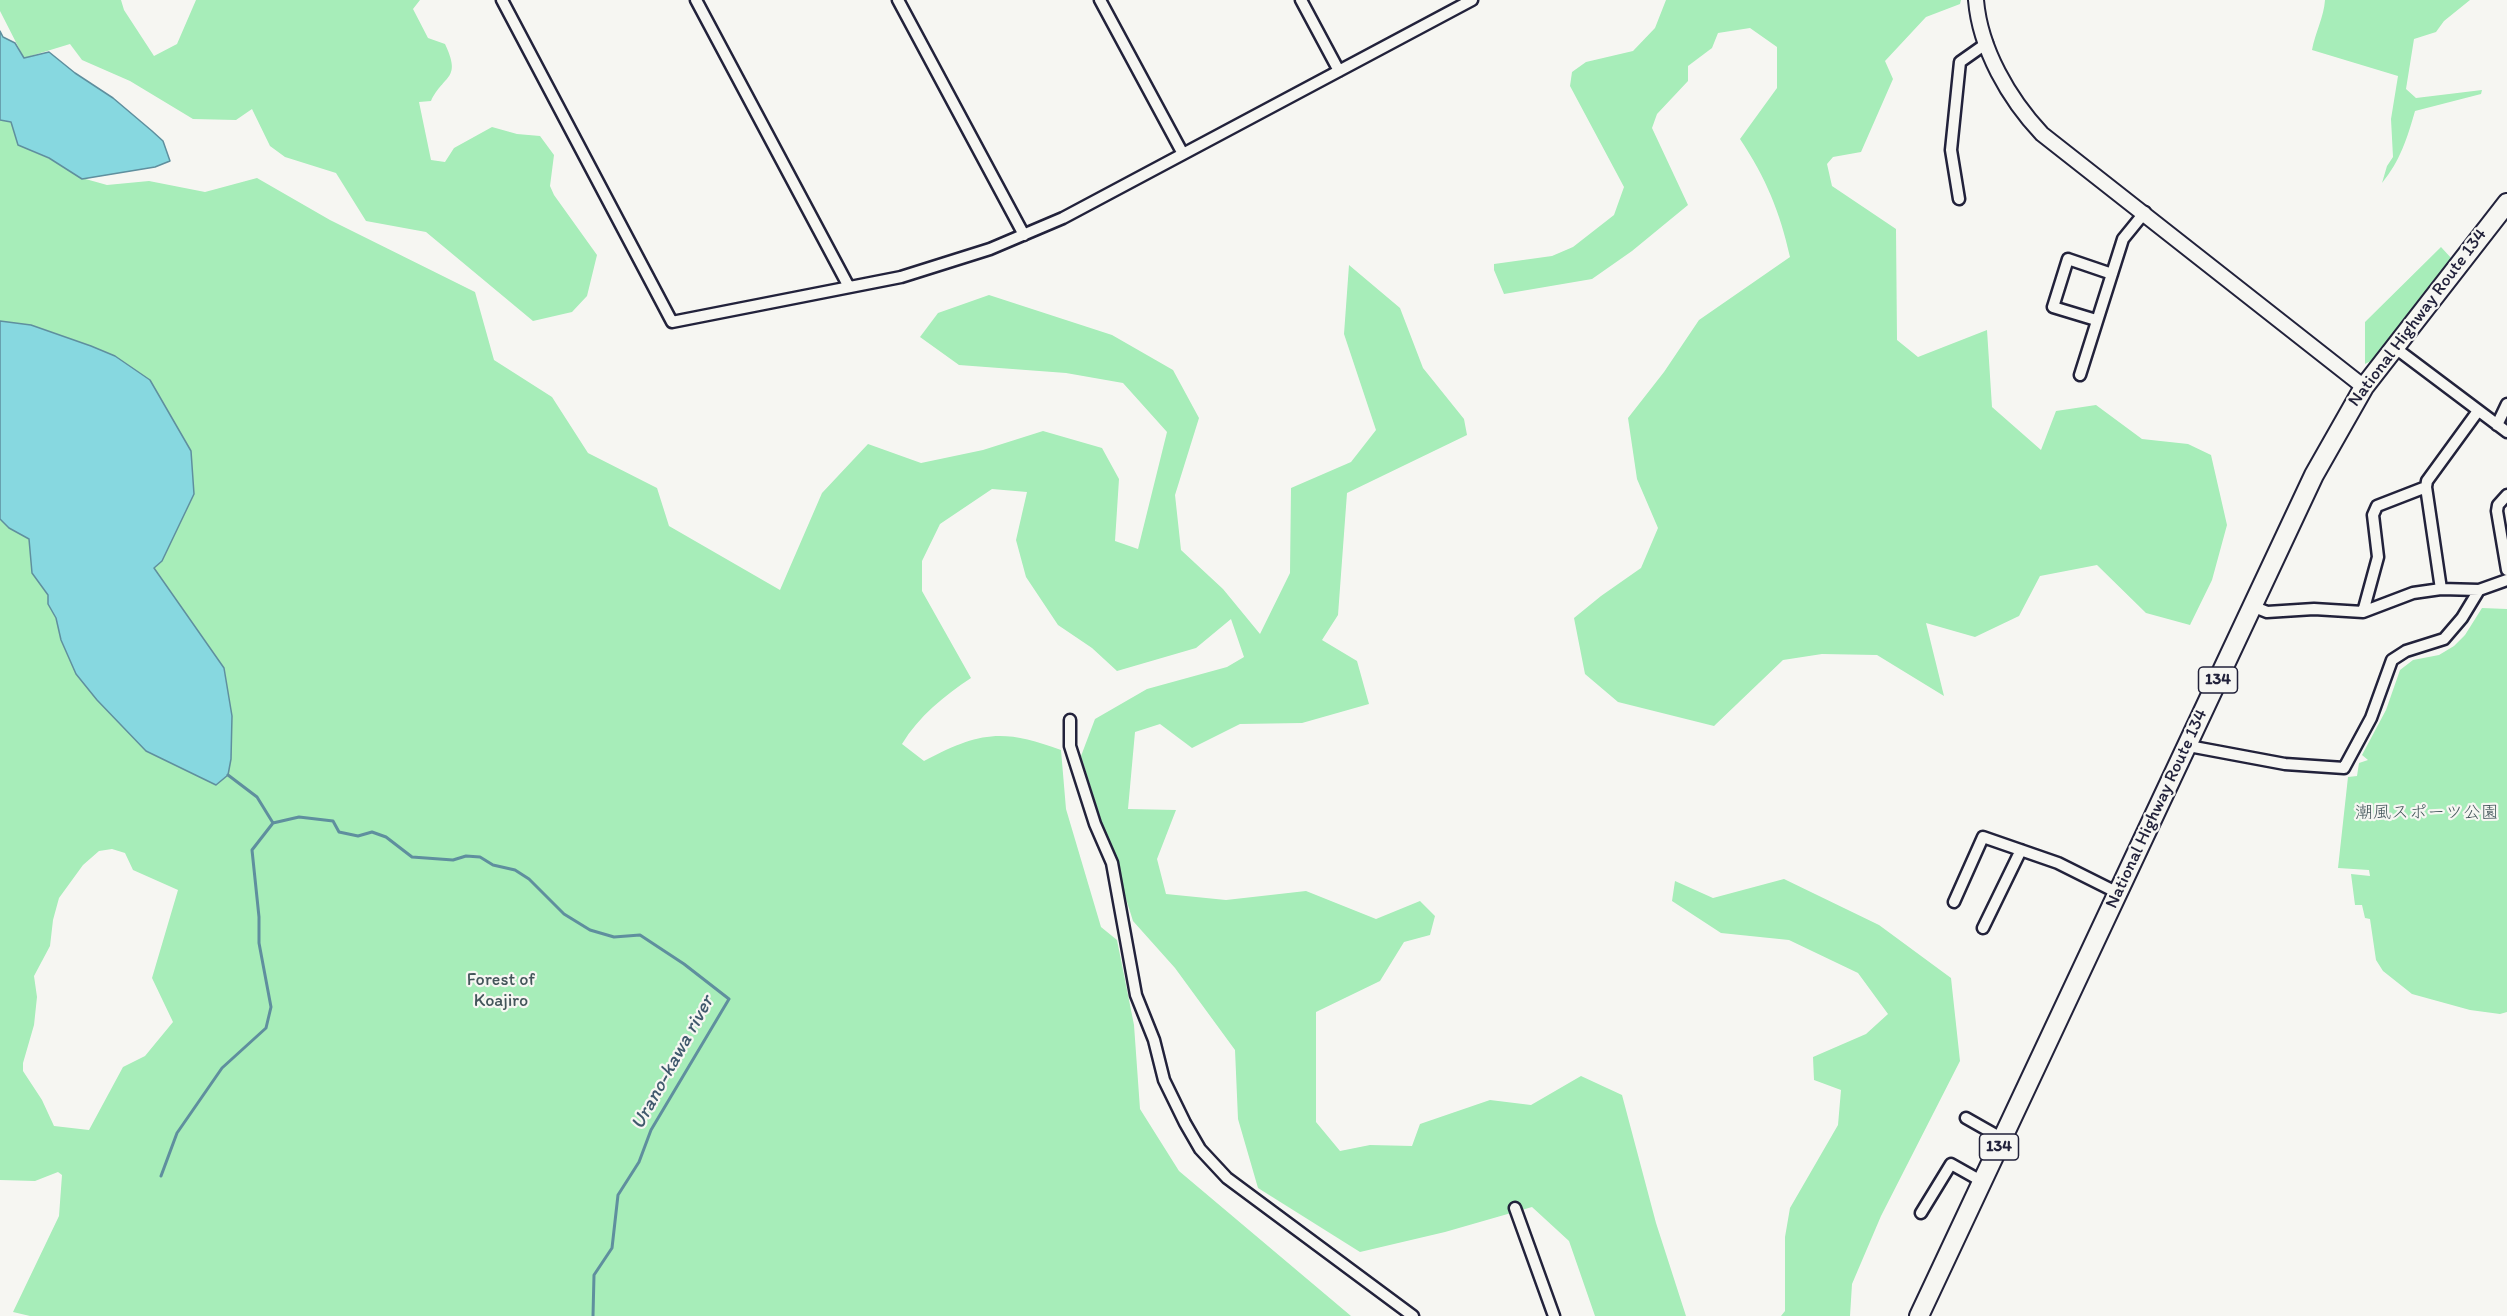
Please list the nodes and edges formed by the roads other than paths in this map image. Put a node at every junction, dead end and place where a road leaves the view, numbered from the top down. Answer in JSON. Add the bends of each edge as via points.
{"nodes":[{"id":1,"x":502,"y":0,"type":"edge"},
{"id":2,"x":696,"y":0,"type":"edge"},
{"id":3,"x":898,"y":0,"type":"edge"},
{"id":4,"x":1100,"y":0,"type":"edge"},
{"id":5,"x":1301,"y":0,"type":"edge"},
{"id":6,"x":1472,"y":0,"type":"edge"},
{"id":7,"x":1976,"y":0,"type":"edge"},
{"id":8,"x":1987,"y":43,"type":"junction"},
{"id":9,"x":1339,"y":71,"type":"junction"},
{"id":10,"x":1183,"y":154,"type":"junction"},
{"id":11,"x":1959,"y":199,"type":"dead end"},
{"id":12,"x":2507,"y":202,"type":"edge"},
{"id":13,"x":2145,"y":212,"type":"junction"},
{"id":14,"x":1024,"y":235,"type":"junction"},
{"id":15,"x":2112,"y":274,"type":"junction"},
{"id":16,"x":849,"y":287,"type":"junction"},
{"id":17,"x":2096,"y":320,"type":"junction"},
{"id":18,"x":2394,"y":347,"type":"junction"},
{"id":19,"x":2080,"y":375,"type":"dead end"},
{"id":20,"x":2364,"y":387,"type":"junction"},
{"id":21,"x":2507,"y":404,"type":"edge"},
{"id":22,"x":2478,"y":411,"type":"junction"},
{"id":23,"x":2497,"y":425,"type":"junction"},
{"id":24,"x":2507,"y":432,"type":"edge"},
{"id":25,"x":2426,"y":487,"type":"junction"},
{"id":26,"x":2507,"y":495,"type":"edge"},
{"id":27,"x":2507,"y":570,"type":"edge"},
{"id":28,"x":2507,"y":580,"type":"edge"},
{"id":29,"x":2441,"y":589,"type":"junction"},
{"id":30,"x":2480,"y":590,"type":"junction"},
{"id":31,"x":2252,"y":606,"type":"junction"},
{"id":32,"x":2363,"y":612,"type":"junction"},
{"id":33,"x":1070,"y":720,"type":"dead end"},
{"id":34,"x":2189,"y":744,"type":"junction"},
{"id":35,"x":2020,"y":850,"type":"junction"},
{"id":36,"x":2118,"y":893,"type":"junction"},
{"id":37,"x":1954,"y":902,"type":"dead end"},
{"id":38,"x":1983,"y":928,"type":"dead end"},
{"id":39,"x":1966,"y":1118,"type":"dead end"},
{"id":40,"x":2003,"y":1139,"type":"junction"},
{"id":41,"x":1983,"y":1182,"type":"junction"},
{"id":42,"x":1515,"y":1208,"type":"dead end"},
{"id":43,"x":1921,"y":1213,"type":"dead end"},
{"id":44,"x":1413,"y":1316,"type":"edge"},
{"id":45,"x":1554,"y":1316,"type":"edge"},
{"id":46,"x":1919,"y":1316,"type":"edge"}],
"edges":[{"from":1,"to":16,"type":"street","via":[[672,322]]},
{"from":2,"to":16,"type":"street"},
{"from":3,"to":14,"type":"street"},
{"from":4,"to":10,"type":"street"},
{"from":5,"to":9,"type":"street"},
{"from":6,"to":9,"type":"street"},
{"from":7,"to":8,"type":"street"},
{"from":8,"to":11,"type":"street","via":[[1960,62],[1951,150]]},
{"from":8,"to":13,"type":"street","via":[[2000,75],[2025,116],[2042,134]]},
{"from":9,"to":10,"type":"street"},
{"from":10,"to":14,"type":"street"},
{"from":12,"to":18,"type":"highway","name":"National Highway Route 134","number":"134"},
{"from":13,"to":15,"type":"street","via":[[2123,239]]},
{"from":13,"to":20,"type":"street"},
{"from":14,"to":16,"type":"street","via":[[958,260]]},
{"from":15,"to":17,"type":"street"},
{"from":15,"to":17,"type":"street","via":[[2068,259],[2052,307]]},
{"from":17,"to":19,"type":"street"},
{"from":18,"to":20,"type":"highway","name":"National Highway Route 134","number":"134"},
{"from":18,"to":22,"type":"street"},
{"from":20,"to":31,"type":"highway","name":"National Highway Route 134","number":"134","via":[[2314,475]]},
{"from":21,"to":23,"type":"street"},
{"from":22,"to":23,"type":"street"},
{"from":22,"to":25,"type":"street"},
{"from":23,"to":24,"type":"street"},
{"from":25,"to":29,"type":"street"},
{"from":25,"to":32,"type":"street","via":[[2377,506],[2373,515],[2378,557]]},
{"from":26,"to":27,"type":"street","via":[[2497,511]]},
{"from":28,"to":30,"type":"street"},
{"from":29,"to":30,"type":"street"},
{"from":29,"to":32,"type":"street","via":[[2403,596]]},
{"from":30,"to":34,"type":"street","via":[[2444,639],[2406,651],[2392,660],[2371,718],[2344,768],[2285,764]]},
{"from":31,"to":32,"type":"street","via":[[2267,612]]},
{"from":31,"to":34,"type":"highway","name":"National Highway Route 134","number":"134"},
{"from":33,"to":44,"type":"street","via":[[1070,746],[1112,863],[1136,995],[1154,1040],[1164,1080],[1185,1123],[1200,1149],[1227,1178]]},
{"from":34,"to":36,"type":"highway","name":"National Highway Route 134","number":"134"},
{"from":35,"to":36,"type":"street","via":[[2058,863]]},
{"from":35,"to":37,"type":"street","via":[[1983,837]]},
{"from":35,"to":38,"type":"street"},
{"from":36,"to":40,"type":"highway","name":"National Highway Route 134","number":"134"},
{"from":39,"to":40,"type":"street"},
{"from":40,"to":41,"type":"highway","name":"National Highway Route 134","number":"134"},
{"from":41,"to":43,"type":"street","via":[[1951,1164]]},
{"from":41,"to":46,"type":"highway","name":"National Highway Route 134","number":"134"},
{"from":42,"to":45,"type":"street"}]}
